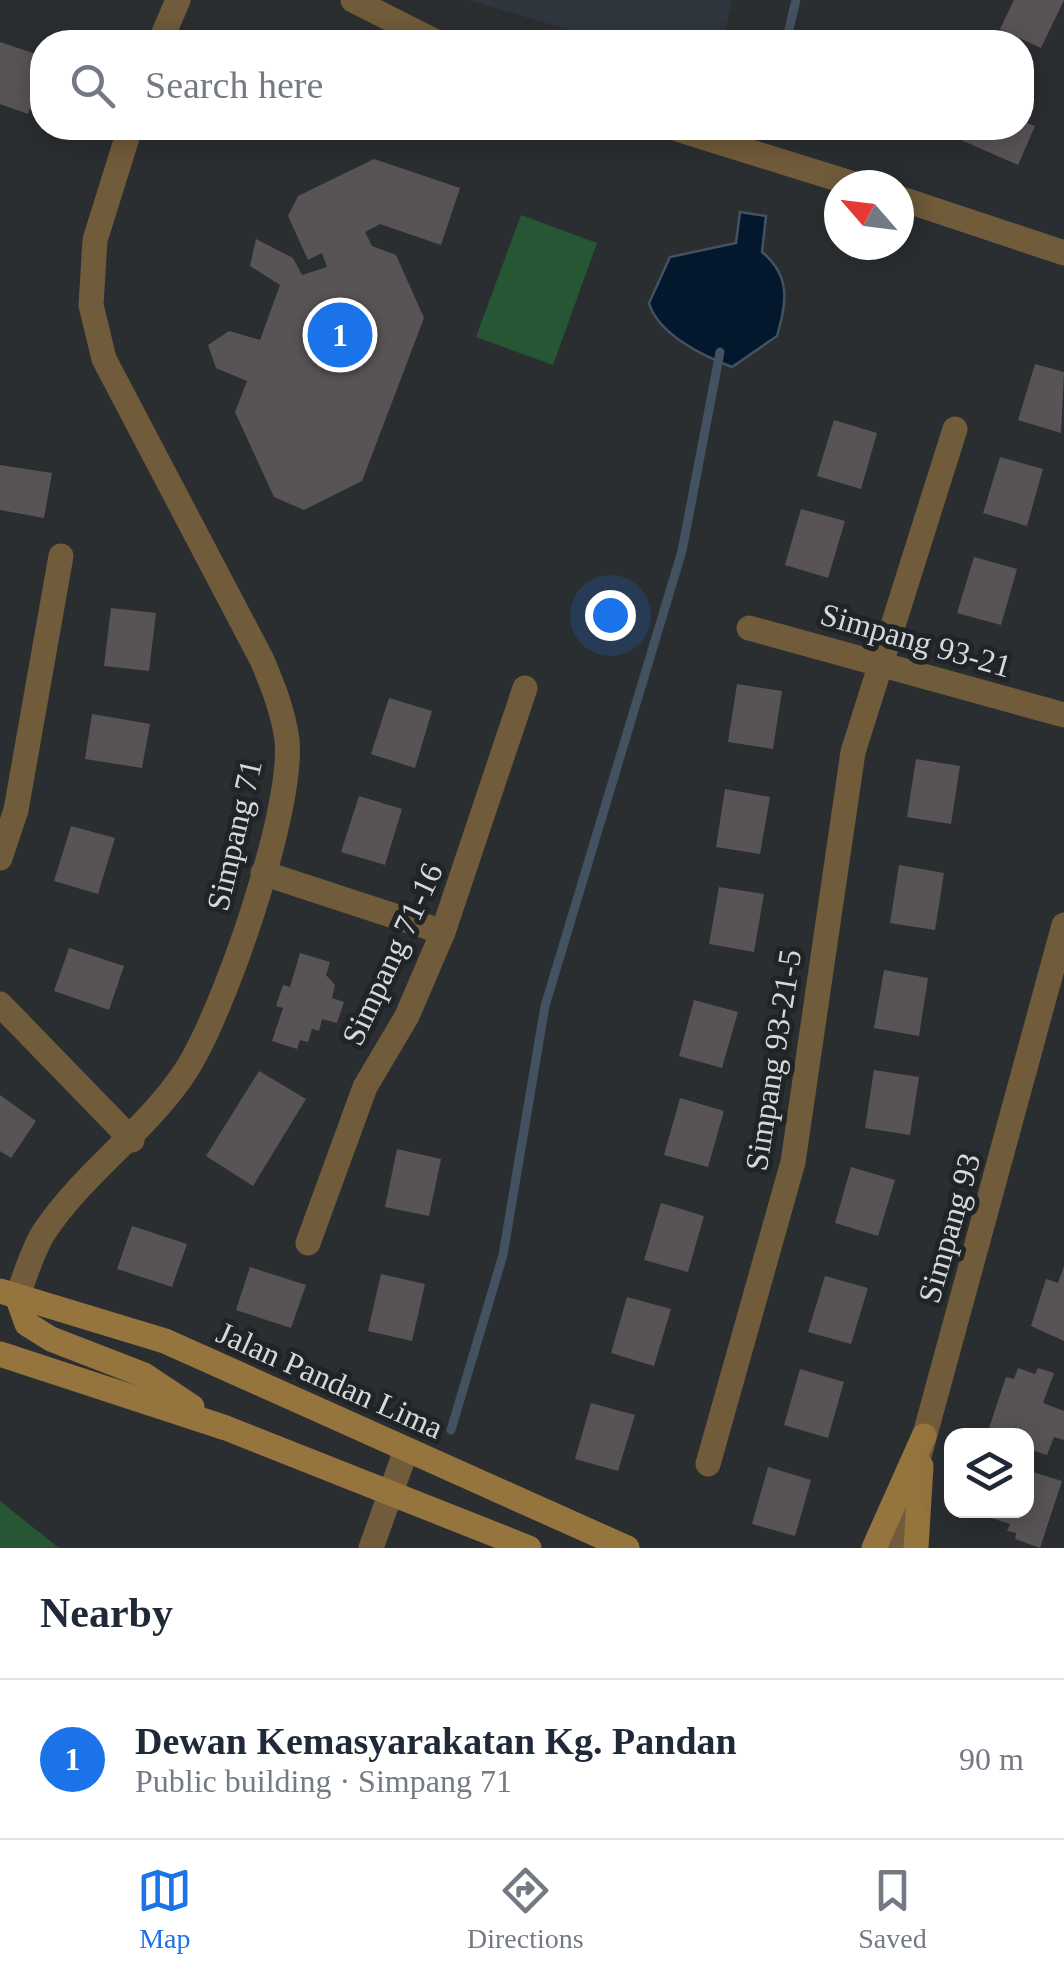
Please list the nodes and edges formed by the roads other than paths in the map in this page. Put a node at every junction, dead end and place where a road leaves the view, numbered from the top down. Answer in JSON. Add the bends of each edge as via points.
{"nodes":[{"id":1,"x":178,"y":0,"type":"edge"},
{"id":2,"x":353,"y":0,"type":"edge"},
{"id":3,"x":165,"y":30,"type":"edge"},
{"id":4,"x":412,"y":30,"type":"edge"},
{"id":5,"x":126,"y":140,"type":"edge"},
{"id":6,"x":713,"y":140,"type":"edge"},
{"id":7,"x":824,"y":175,"type":"edge"},
{"id":8,"x":914,"y":203,"type":"edge"},
{"id":9,"x":1064,"y":253,"type":"edge"},
{"id":10,"x":955,"y":429,"type":"dead end"},
{"id":11,"x":62,"y":556,"type":"dead end"},
{"id":12,"x":749,"y":628,"type":"dead end"},
{"id":13,"x":878,"y":662,"type":"junction"},
{"id":14,"x":525,"y":688,"type":"dead end"},
{"id":15,"x":1064,"y":716,"type":"edge"},
{"id":16,"x":0,"y":858,"type":"edge"},
{"id":17,"x":263,"y":873,"type":"junction"},
{"id":18,"x":1064,"y":925,"type":"edge"},
{"id":19,"x":443,"y":932,"type":"junction"},
{"id":20,"x":1057,"y":986,"type":"edge"},
{"id":21,"x":0,"y":1004,"type":"edge"},
{"id":22,"x":132,"y":1140,"type":"junction"},
{"id":23,"x":308,"y":1243,"type":"dead end"},
{"id":24,"x":9,"y":1293,"type":"edge"},
{"id":25,"x":0,"y":1317,"type":"edge"},
{"id":26,"x":0,"y":1354,"type":"edge"},
{"id":27,"x":226,"y":1428,"type":"junction"},
{"id":28,"x":924,"y":1436,"type":"junction"},
{"id":29,"x":406,"y":1450,"type":"junction"},
{"id":30,"x":708,"y":1464,"type":"dead end"},
{"id":31,"x":391,"y":1491,"type":"junction"},
{"id":32,"x":371,"y":1548,"type":"edge"},
{"id":33,"x":529,"y":1548,"type":"edge"},
{"id":34,"x":627,"y":1548,"type":"edge"},
{"id":35,"x":874,"y":1548,"type":"edge"},
{"id":36,"x":894,"y":1548,"type":"edge"},
{"id":37,"x":916,"y":1548,"type":"edge"}],
"edges":[{"from":1,"to":3,"type":"street"},
{"from":2,"to":4,"type":"street"},
{"from":5,"to":17,"type":"street","name":"Simpang 71","via":[[95,240],[91,305],[104,358],[278,699],[287,743]]},
{"from":6,"to":7,"type":"street"},
{"from":8,"to":9,"type":"street"},
{"from":10,"to":13,"type":"street","name":"Simpang 93-21-5"},
{"from":11,"to":16,"type":"street","via":[[16,810]]},
{"from":12,"to":13,"type":"street","name":"Simpang 93-21"},
{"from":13,"to":15,"type":"street","name":"Simpang 93-21"},
{"from":13,"to":30,"type":"street","name":"Simpang 93-21-5","via":[[853,752],[793,1162]]},
{"from":14,"to":19,"type":"street","name":"Simpang 71-16"},
{"from":17,"to":19,"type":"street"},
{"from":17,"to":22,"type":"street","name":"Simpang 71","via":[[212,1024]]},
{"from":18,"to":20,"type":"street","name":"Simpang 93"},
{"from":19,"to":23,"type":"street","name":"Simpang 71-16","via":[[407,1016],[366,1087]]},
{"from":20,"to":28,"type":"street","name":"Simpang 93"},
{"from":21,"to":22,"type":"street"},
{"from":22,"to":24,"type":"street","name":"Simpang 71","via":[[62,1207]]},
{"from":24,"to":25,"type":"main road"},
{"from":24,"to":27,"type":"main road","via":[[27,1324],[51,1339],[144,1376]]},
{"from":24,"to":29,"type":"main road","name":"Jalan Pandan Lima","via":[[165,1341]]},
{"from":26,"to":27,"type":"main road"},
{"from":27,"to":31,"type":"main road"},
{"from":28,"to":35,"type":"main road"},
{"from":28,"to":36,"type":"street","name":"Simpang 93"},
{"from":28,"to":37,"type":"main road"},
{"from":29,"to":31,"type":"street"},
{"from":29,"to":34,"type":"main road","name":"Jalan Pandan Lima"},
{"from":31,"to":32,"type":"street"},
{"from":31,"to":33,"type":"main road"}]}
